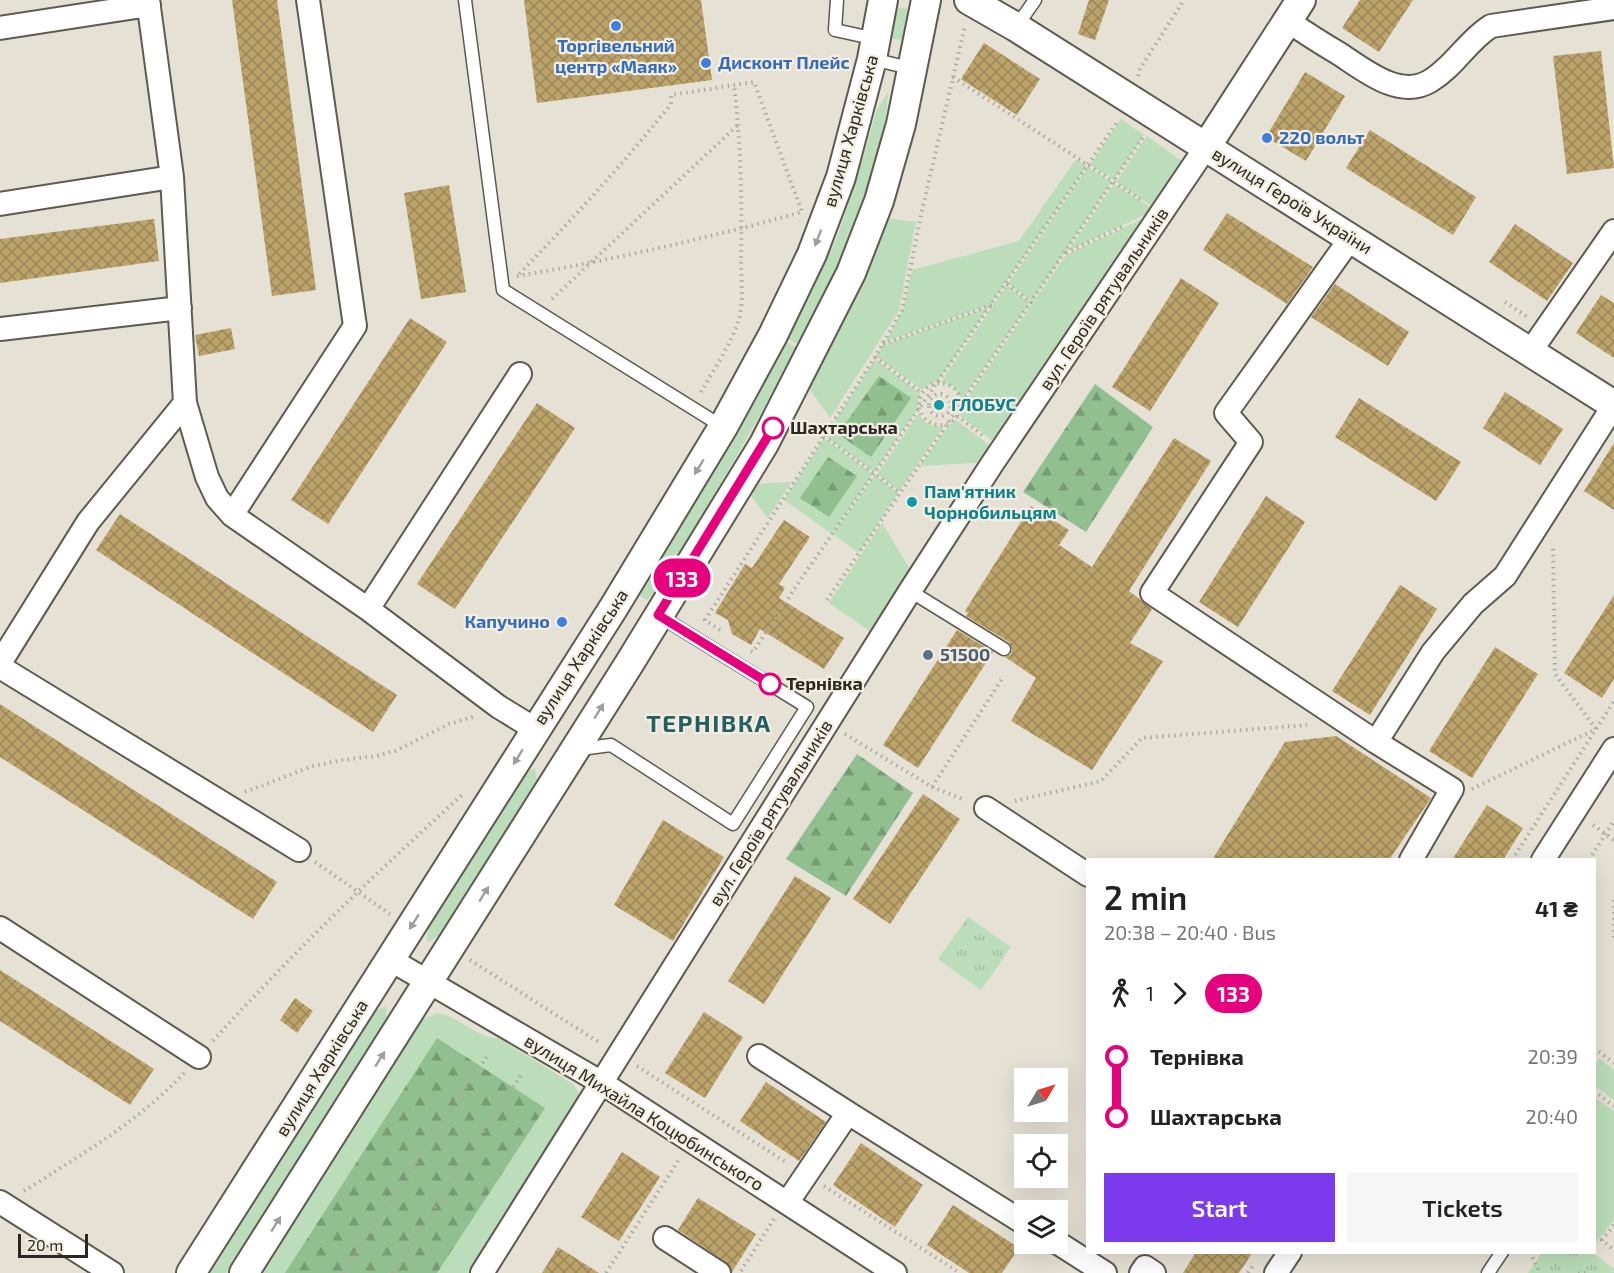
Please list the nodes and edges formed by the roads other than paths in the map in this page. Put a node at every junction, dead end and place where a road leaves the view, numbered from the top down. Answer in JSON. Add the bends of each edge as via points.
{"nodes":[{"id":1,"x":308,"y":0,"type":"edge"},
{"id":2,"x":465,"y":0,"type":"edge"},
{"id":3,"x":837,"y":0,"type":"edge"},
{"id":4,"x":883,"y":0,"type":"edge"},
{"id":5,"x":926,"y":0,"type":"edge"},
{"id":6,"x":1035,"y":0,"type":"edge"},
{"id":7,"x":149,"y":2,"type":"edge"},
{"id":8,"x":1614,"y":8,"type":"edge"},
{"id":9,"x":967,"y":10,"type":"edge"},
{"id":10,"x":1294,"y":10,"type":"edge"},
{"id":11,"x":1016,"y":27,"type":"junction"},
{"id":12,"x":0,"y":28,"type":"edge"},
{"id":13,"x":874,"y":49,"type":"junction"},
{"id":14,"x":914,"y":69,"type":"junction"},
{"id":15,"x":1206,"y":147,"type":"junction"},
{"id":16,"x":172,"y":177,"type":"junction"},
{"id":17,"x":0,"y":204,"type":"edge"},
{"id":18,"x":1614,"y":231,"type":"edge"},
{"id":19,"x":1350,"y":239,"type":"junction"},
{"id":20,"x":180,"y":308,"type":"junction"},
{"id":21,"x":0,"y":329,"type":"edge"},
{"id":22,"x":1530,"y":352,"type":"junction"},
{"id":23,"x":520,"y":374,"type":"dead end"},
{"id":24,"x":185,"y":403,"type":"junction"},
{"id":25,"x":1614,"y":405,"type":"edge"},
{"id":26,"x":723,"y":427,"type":"junction"},
{"id":27,"x":232,"y":514,"type":"junction"},
{"id":28,"x":910,"y":591,"type":"junction"},
{"id":29,"x":623,"y":593,"type":"junction"},
{"id":30,"x":368,"y":609,"type":"junction"},
{"id":31,"x":658,"y":615,"type":"junction"},
{"id":32,"x":1004,"y":649,"type":"dead end"},
{"id":33,"x":0,"y":665,"type":"edge"},
{"id":34,"x":535,"y":729,"type":"junction"},
{"id":35,"x":1376,"y":742,"type":"junction"},
{"id":36,"x":1614,"y":750,"type":"edge"},
{"id":37,"x":573,"y":752,"type":"junction"},
{"id":38,"x":986,"y":808,"type":"road end"},
{"id":39,"x":299,"y":850,"type":"road end"},
{"id":40,"x":1412,"y":858,"type":"edge"},
{"id":41,"x":1544,"y":858,"type":"edge"},
{"id":42,"x":1086,"y":874,"type":"edge"},
{"id":43,"x":0,"y":928,"type":"edge"},
{"id":44,"x":391,"y":960,"type":"junction"},
{"id":45,"x":429,"y":981,"type":"junction"},
{"id":46,"x":759,"y":1056,"type":"dead end"},
{"id":47,"x":199,"y":1057,"type":"road end"},
{"id":48,"x":602,"y":1083,"type":"junction"},
{"id":49,"x":848,"y":1113,"type":"junction"},
{"id":50,"x":1,"y":1203,"type":"edge"},
{"id":51,"x":782,"y":1209,"type":"junction"},
{"id":52,"x":1014,"y":1217,"type":"edge"},
{"id":53,"x":665,"y":1239,"type":"dead end"},
{"id":54,"x":1068,"y":1249,"type":"edge"},
{"id":55,"x":1289,"y":1254,"type":"edge"},
{"id":56,"x":1501,"y":1254,"type":"edge"},
{"id":57,"x":884,"y":1270,"type":"edge"},
{"id":58,"x":112,"y":1273,"type":"edge"},
{"id":59,"x":191,"y":1273,"type":"edge"},
{"id":60,"x":244,"y":1273,"type":"edge"},
{"id":61,"x":482,"y":1273,"type":"edge"},
{"id":62,"x":718,"y":1273,"type":"edge"},
{"id":63,"x":1106,"y":1273,"type":"edge"},
{"id":64,"x":1141,"y":1273,"type":"edge"},
{"id":65,"x":1154,"y":1273,"type":"edge"},
{"id":66,"x":1277,"y":1273,"type":"edge"},
{"id":67,"x":1488,"y":1273,"type":"edge"}],
"edges":[{"from":1,"to":27,"type":"street","via":[[355,326]]},
{"from":2,"to":26,"type":"lane","via":[[503,290]]},
{"from":3,"to":13,"type":"lane","via":[[835,30]]},
{"from":4,"to":13,"type":"street","name":"вулиця Харківська"},
{"from":5,"to":14,"type":"street"},
{"from":6,"to":11,"type":"lane"},
{"from":7,"to":12,"type":"street"},
{"from":7,"to":16,"type":"street"},
{"from":8,"to":10,"type":"street","via":[[1491,26],[1439,75],[1415,87],[1377,78]]},
{"from":9,"to":11,"type":"street","name":"вулиця Героїв України"},
{"from":10,"to":15,"type":"street"},
{"from":11,"to":15,"type":"street","name":"вулиця Героїв України"},
{"from":13,"to":14,"type":"lane"},
{"from":13,"to":26,"type":"street","name":"вулиця Харківська","one_way":true,"via":[[842,177],[812,254]]},
{"from":14,"to":31,"type":"street","via":[[879,201],[851,273],[764,444]]},
{"from":15,"to":19,"type":"street","name":"вулиця Героїв України"},
{"from":15,"to":28,"type":"street","name":"вул. Героїв рятувальників"},
{"from":16,"to":17,"type":"street"},
{"from":16,"to":20,"type":"street"},
{"from":18,"to":22,"type":"street"},
{"from":19,"to":22,"type":"street","name":"вулиця Героїв України"},
{"from":19,"to":35,"type":"street","via":[[1226,413],[1251,442],[1152,593]]},
{"from":20,"to":21,"type":"street"},
{"from":20,"to":24,"type":"street"},
{"from":22,"to":25,"type":"street","name":"вулиця Героїв України"},
{"from":23,"to":30,"type":"street"},
{"from":24,"to":27,"type":"street","via":[[207,477]]},
{"from":24,"to":33,"type":"street","via":[[88,522]]},
{"from":25,"to":35,"type":"street","via":[[1505,576],[1473,604],[1433,652]]},
{"from":26,"to":29,"type":"street","name":"вулиця Харківська","one_way":true},
{"from":27,"to":30,"type":"street"},
{"from":28,"to":32,"type":"lane"},
{"from":28,"to":48,"type":"street","name":"вул. Героїв рятувальників"},
{"from":29,"to":31,"type":"street"},
{"from":29,"to":34,"type":"street","name":"вулиця Харківська"},
{"from":30,"to":34,"type":"street","via":[[499,707]]},
{"from":37,"to":31,"type":"street","one_way":true},
{"from":31,"to":37,"type":"lane","via":[[807,707],[801,717],[733,824],[611,745]]},
{"from":33,"to":39,"type":"street"},
{"from":34,"to":37,"type":"street"},
{"from":34,"to":44,"type":"street","name":"вулиця Харківська","one_way":true},
{"from":35,"to":40,"type":"street","via":[[1452,789]]},
{"from":36,"to":41,"type":"street"},
{"from":45,"to":37,"type":"street","one_way":true},
{"from":38,"to":42,"type":"street"},
{"from":43,"to":47,"type":"street"},
{"from":44,"to":45,"type":"street","name":"вулиця Михайла Коцюбинського"},
{"from":44,"to":59,"type":"street","name":"вулиця Харківська"},
{"from":45,"to":48,"type":"street","name":"вулиця Михайла Коцюбинського"},
{"from":60,"to":45,"type":"street","one_way":true},
{"from":46,"to":49,"type":"street"},
{"from":48,"to":51,"type":"street","name":"вулиця Михайла Коцюбинського"},
{"from":48,"to":61,"type":"street","name":"вул. Героїв рятувальників"},
{"from":49,"to":51,"type":"street"},
{"from":49,"to":52,"type":"street"},
{"from":50,"to":58,"type":"street"},
{"from":51,"to":57,"type":"street","name":"вулиця Михайла Коцюбинського"},
{"from":53,"to":62,"type":"street"},
{"from":54,"to":63,"type":"street"},
{"from":55,"to":66,"type":"street"},
{"from":56,"to":67,"type":"lane"},
{"from":64,"to":65,"type":"street","via":[[1145,1267]]}]}
